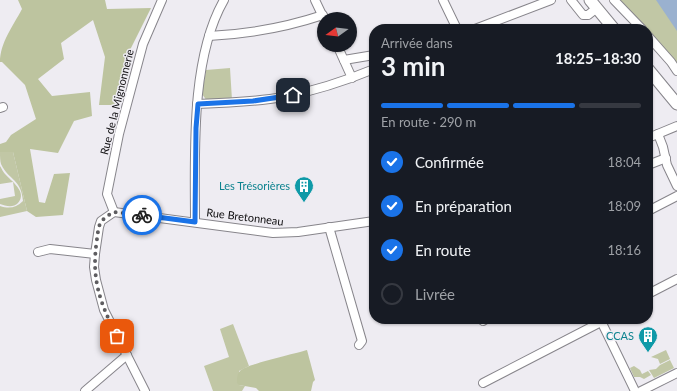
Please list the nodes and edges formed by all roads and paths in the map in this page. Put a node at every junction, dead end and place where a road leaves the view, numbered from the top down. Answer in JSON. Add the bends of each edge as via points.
{"nodes":[{"id":1,"x":162,"y":0,"type":"edge"},
{"id":2,"x":224,"y":0,"type":"edge"},
{"id":3,"x":315,"y":0,"type":"edge"},
{"id":4,"x":443,"y":0,"type":"edge"},
{"id":5,"x":551,"y":0,"type":"edge"},
{"id":6,"x":571,"y":0,"type":"edge"},
{"id":7,"x":614,"y":0,"type":"edge"},
{"id":8,"x":594,"y":4,"type":"edge"},
{"id":9,"x":321,"y":12,"type":"edge"},
{"id":10,"x":317,"y":19,"type":"edge"},
{"id":11,"x":455,"y":24,"type":"edge"},
{"id":12,"x":489,"y":24,"type":"edge"},
{"id":13,"x":610,"y":24,"type":"edge"},
{"id":14,"x":637,"y":24,"type":"edge"},
{"id":15,"x":209,"y":36,"type":"junction"},
{"id":16,"x":653,"y":42,"type":"edge"},
{"id":17,"x":340,"y":52,"type":"edge"},
{"id":18,"x":369,"y":56,"type":"edge"},
{"id":19,"x":344,"y":60,"type":"junction"},
{"id":20,"x":369,"y":71,"type":"edge"},
{"id":21,"x":677,"y":71,"type":"edge"},
{"id":22,"x":653,"y":75,"type":"edge"},
{"id":23,"x":352,"y":78,"type":"junction"},
{"id":24,"x":677,"y":103,"type":"edge"},
{"id":25,"x":198,"y":104,"type":"junction"},
{"id":26,"x":677,"y":126,"type":"edge"},
{"id":27,"x":658,"y":134,"type":"junction"},
{"id":28,"x":653,"y":136,"type":"edge"},
{"id":29,"x":666,"y":158,"type":"junction"},
{"id":30,"x":653,"y":163,"type":"edge"},
{"id":31,"x":677,"y":186,"type":"edge"},
{"id":32,"x":677,"y":196,"type":"edge"},
{"id":33,"x":653,"y":208,"type":"edge"},
{"id":34,"x":114,"y":212,"type":"junction"},
{"id":35,"x":369,"y":221,"type":"edge"},
{"id":36,"x":195,"y":222,"type":"junction"},
{"id":37,"x":330,"y":227,"type":"junction"},
{"id":38,"x":38,"y":252,"type":"dead end"},
{"id":39,"x":95,"y":254,"type":"junction"},
{"id":40,"x":677,"y":279,"type":"edge"},
{"id":41,"x":653,"y":291,"type":"edge"},
{"id":42,"x":593,"y":324,"type":"edge"},
{"id":43,"x":602,"y":324,"type":"edge"},
{"id":44,"x":359,"y":346,"type":"dead end"},
{"id":45,"x":127,"y":355,"type":"junction"},
{"id":46,"x":677,"y":373,"type":"edge"},
{"id":47,"x":483,"y":383,"type":"dead end"},
{"id":48,"x":85,"y":391,"type":"edge"},
{"id":49,"x":145,"y":391,"type":"edge"},
{"id":50,"x":635,"y":391,"type":"edge"},
{"id":51,"x":641,"y":391,"type":"edge"}],
"edges":[{"from":1,"to":34,"type":"street","name":"Rue de la Mignonnerie","via":[[143,44],[119,134],[108,194]]},
{"from":2,"to":15,"type":"street"},
{"from":3,"to":9,"type":"street"},
{"from":4,"to":11,"type":"street"},
{"from":5,"to":12,"type":"street"},
{"from":6,"to":8,"type":"street","via":[[583,15],[588,15]]},
{"from":7,"to":14,"type":"street"},
{"from":8,"to":13,"type":"main road"},
{"from":10,"to":15,"type":"street","via":[[269,30]]},
{"from":15,"to":25,"type":"street"},
{"from":16,"to":21,"type":"street"},
{"from":17,"to":19,"type":"street"},
{"from":18,"to":19,"type":"street"},
{"from":19,"to":23,"type":"street"},
{"from":20,"to":23,"type":"street"},
{"from":22,"to":24,"type":"main road"},
{"from":23,"to":25,"type":"street","via":[[282,97]]},
{"from":25,"to":36,"type":"street"},
{"from":26,"to":27,"type":"street"},
{"from":27,"to":28,"type":"street"},
{"from":27,"to":29,"type":"street"},
{"from":29,"to":30,"type":"street"},
{"from":29,"to":31,"type":"street"},
{"from":32,"to":33,"type":"street"},
{"from":34,"to":36,"type":"street","name":"Rue Bretonneau"},
{"from":34,"to":39,"type":"street","via":[[101,221]]},
{"from":35,"to":37,"type":"street","name":"Rue Bretonneau"},
{"from":36,"to":37,"type":"street","name":"Rue Bretonneau","via":[[272,233]]},
{"from":37,"to":44,"type":"street","via":[[362,341]]},
{"from":38,"to":39,"type":"street","via":[[50,249]]},
{"from":39,"to":45,"type":"street","via":[[95,274],[104,310]]},
{"from":40,"to":41,"type":"street"},
{"from":42,"to":47,"type":"street"},
{"from":43,"to":50,"type":"street"},
{"from":45,"to":48,"type":"street"},
{"from":45,"to":49,"type":"street"},
{"from":46,"to":51,"type":"street"}]}
